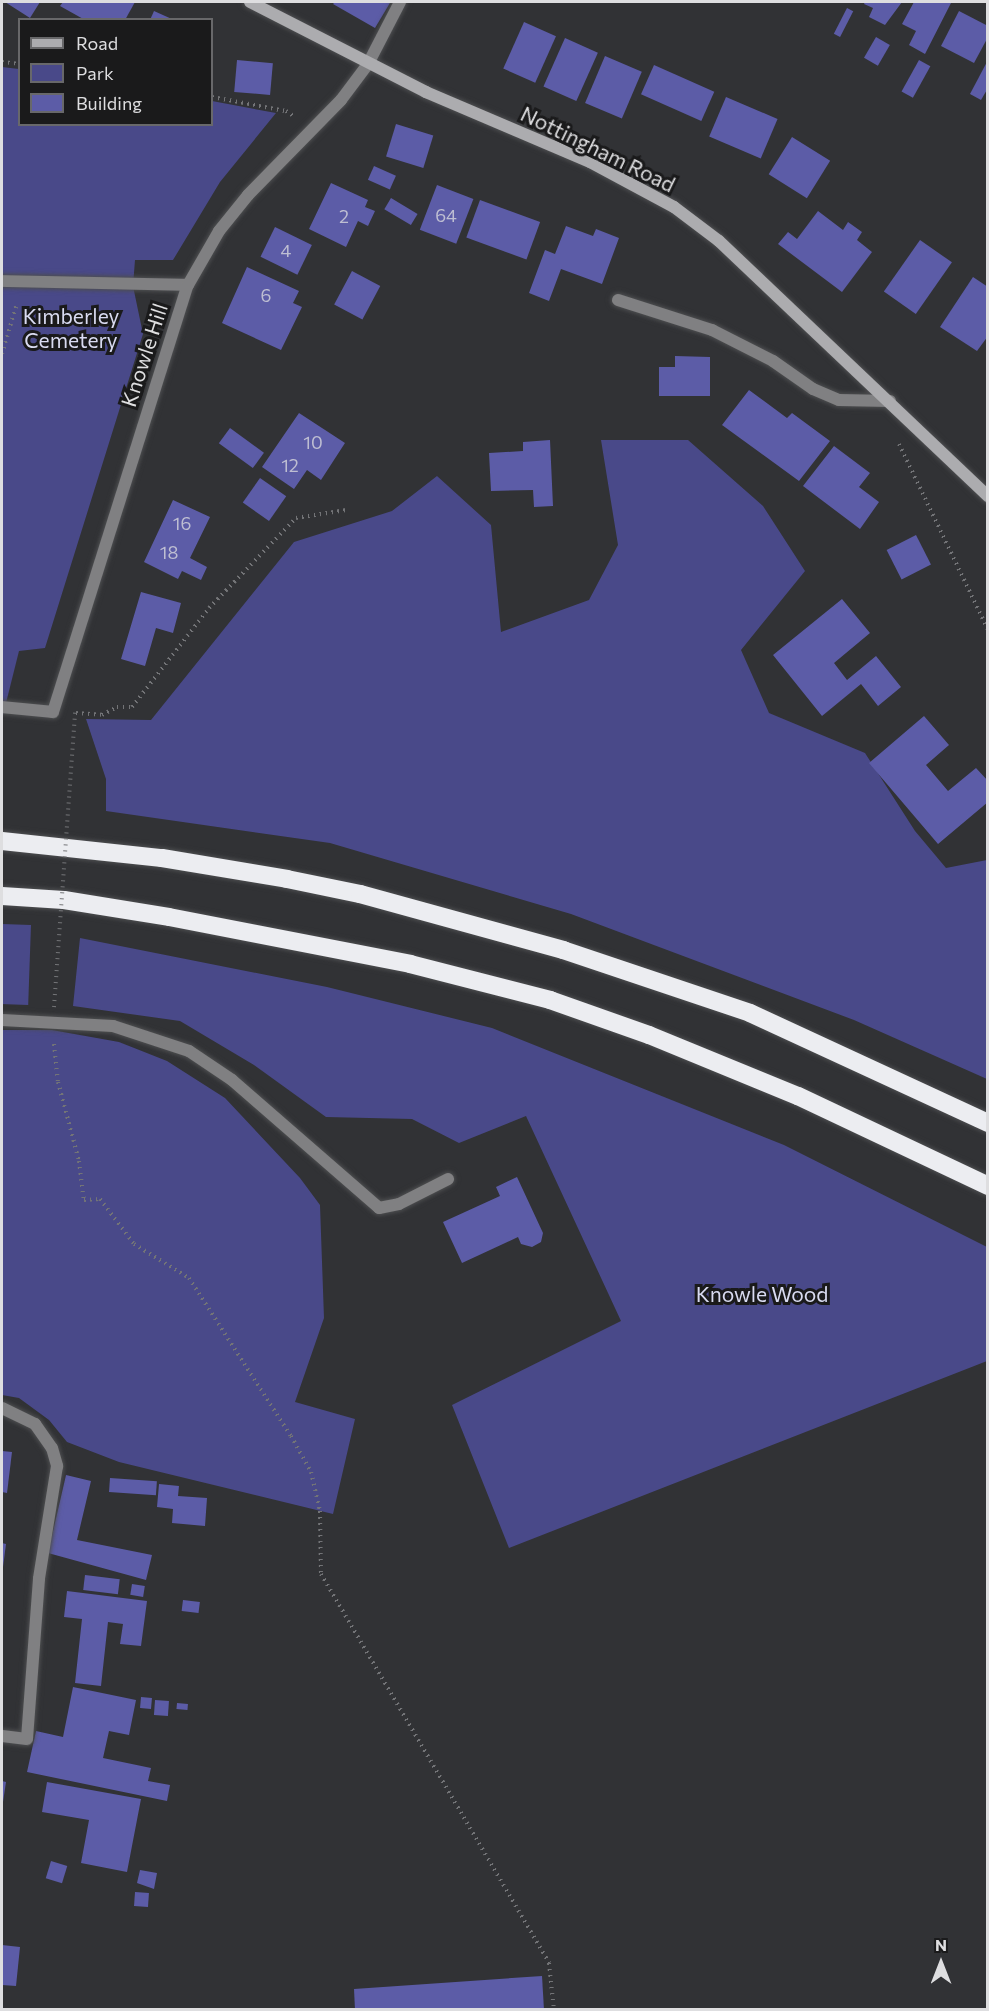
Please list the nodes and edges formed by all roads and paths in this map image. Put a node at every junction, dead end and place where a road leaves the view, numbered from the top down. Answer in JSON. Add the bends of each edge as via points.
{"nodes":[{"id":1,"x":250,"y":2,"type":"edge"},
{"id":2,"x":400,"y":2,"type":"edge"},
{"id":3,"x":2,"y":62,"type":"edge"},
{"id":4,"x":18,"y":64,"type":"edge"},
{"id":5,"x":369,"y":64,"type":"junction"},
{"id":6,"x":213,"y":96,"type":"edge"},
{"id":7,"x":310,"y":128,"type":"junction"},
{"id":8,"x":2,"y":281,"type":"edge"},
{"id":9,"x":24,"y":282,"type":"junction"},
{"id":10,"x":188,"y":285,"type":"junction"},
{"id":11,"x":618,"y":300,"type":"dead end"},
{"id":12,"x":2,"y":354,"type":"edge"},
{"id":13,"x":890,"y":401,"type":"junction"},
{"id":14,"x":987,"y":496,"type":"edge"},
{"id":15,"x":346,"y":510,"type":"dead end"},
{"id":16,"x":987,"y":630,"type":"edge"},
{"id":17,"x":2,"y":707,"type":"edge"},
{"id":18,"x":2,"y":841,"type":"edge"},
{"id":19,"x":2,"y":896,"type":"edge"},
{"id":20,"x":54,"y":1014,"type":"junction"},
{"id":21,"x":2,"y":1020,"type":"edge"},
{"id":22,"x":987,"y":1123,"type":"edge"},
{"id":23,"x":448,"y":1179,"type":"dead end"},
{"id":24,"x":987,"y":1186,"type":"edge"},
{"id":25,"x":2,"y":1408,"type":"edge"},
{"id":26,"x":2,"y":1736,"type":"edge"},
{"id":27,"x":554,"y":2010,"type":"edge"}],
"edges":[{"from":1,"to":5,"type":"street","name":"Nottingham Road"},
{"from":2,"to":5,"type":"street","name":"Knowle Hill"},
{"from":3,"to":4,"type":"path"},
{"from":5,"to":7,"type":"street","name":"Knowle Hill","via":[[341,100]]},
{"from":5,"to":13,"type":"street","name":"Nottingham Road","via":[[590,162],[674,207],[719,241]]},
{"from":6,"to":7,"type":"path","via":[[286,111]]},
{"from":7,"to":10,"type":"street","name":"Knowle Hill","via":[[219,231]]},
{"from":8,"to":9,"type":"street"},
{"from":9,"to":10,"type":"street"},
{"from":9,"to":12,"type":"path"},
{"from":10,"to":17,"type":"street","name":"Knowle Hill","via":[[53,712]]},
{"from":11,"to":13,"type":"street","via":[[712,330],[839,400]]},
{"from":13,"to":14,"type":"street","name":"Nottingham Road"},
{"from":13,"to":16,"type":"path","via":[[900,447]]},
{"from":15,"to":20,"type":"path","bridge":true,"via":[[296,518],[209,608],[132,707],[117,707],[102,715],[75,713]]},
{"from":18,"to":22,"type":"highway","via":[[162,858],[287,879],[360,894],[563,950],[750,1013]]},
{"from":19,"to":24,"type":"highway","via":[[64,900],[169,916],[431,968],[550,1000],[649,1035],[798,1096]]},
{"from":20,"to":21,"type":"street"},
{"from":20,"to":23,"type":"street","via":[[75,1022],[112,1026],[189,1051],[232,1080],[379,1208],[399,1204]]},
{"from":20,"to":27,"type":"path","via":[[58,1082],[79,1161],[84,1200],[100,1199],[134,1244],[189,1278],[291,1436],[311,1472],[320,1511],[321,1574],[549,1963]]},
{"from":25,"to":26,"type":"street","via":[[35,1424],[52,1448],[57,1466],[39,1579],[27,1739]]}]}
